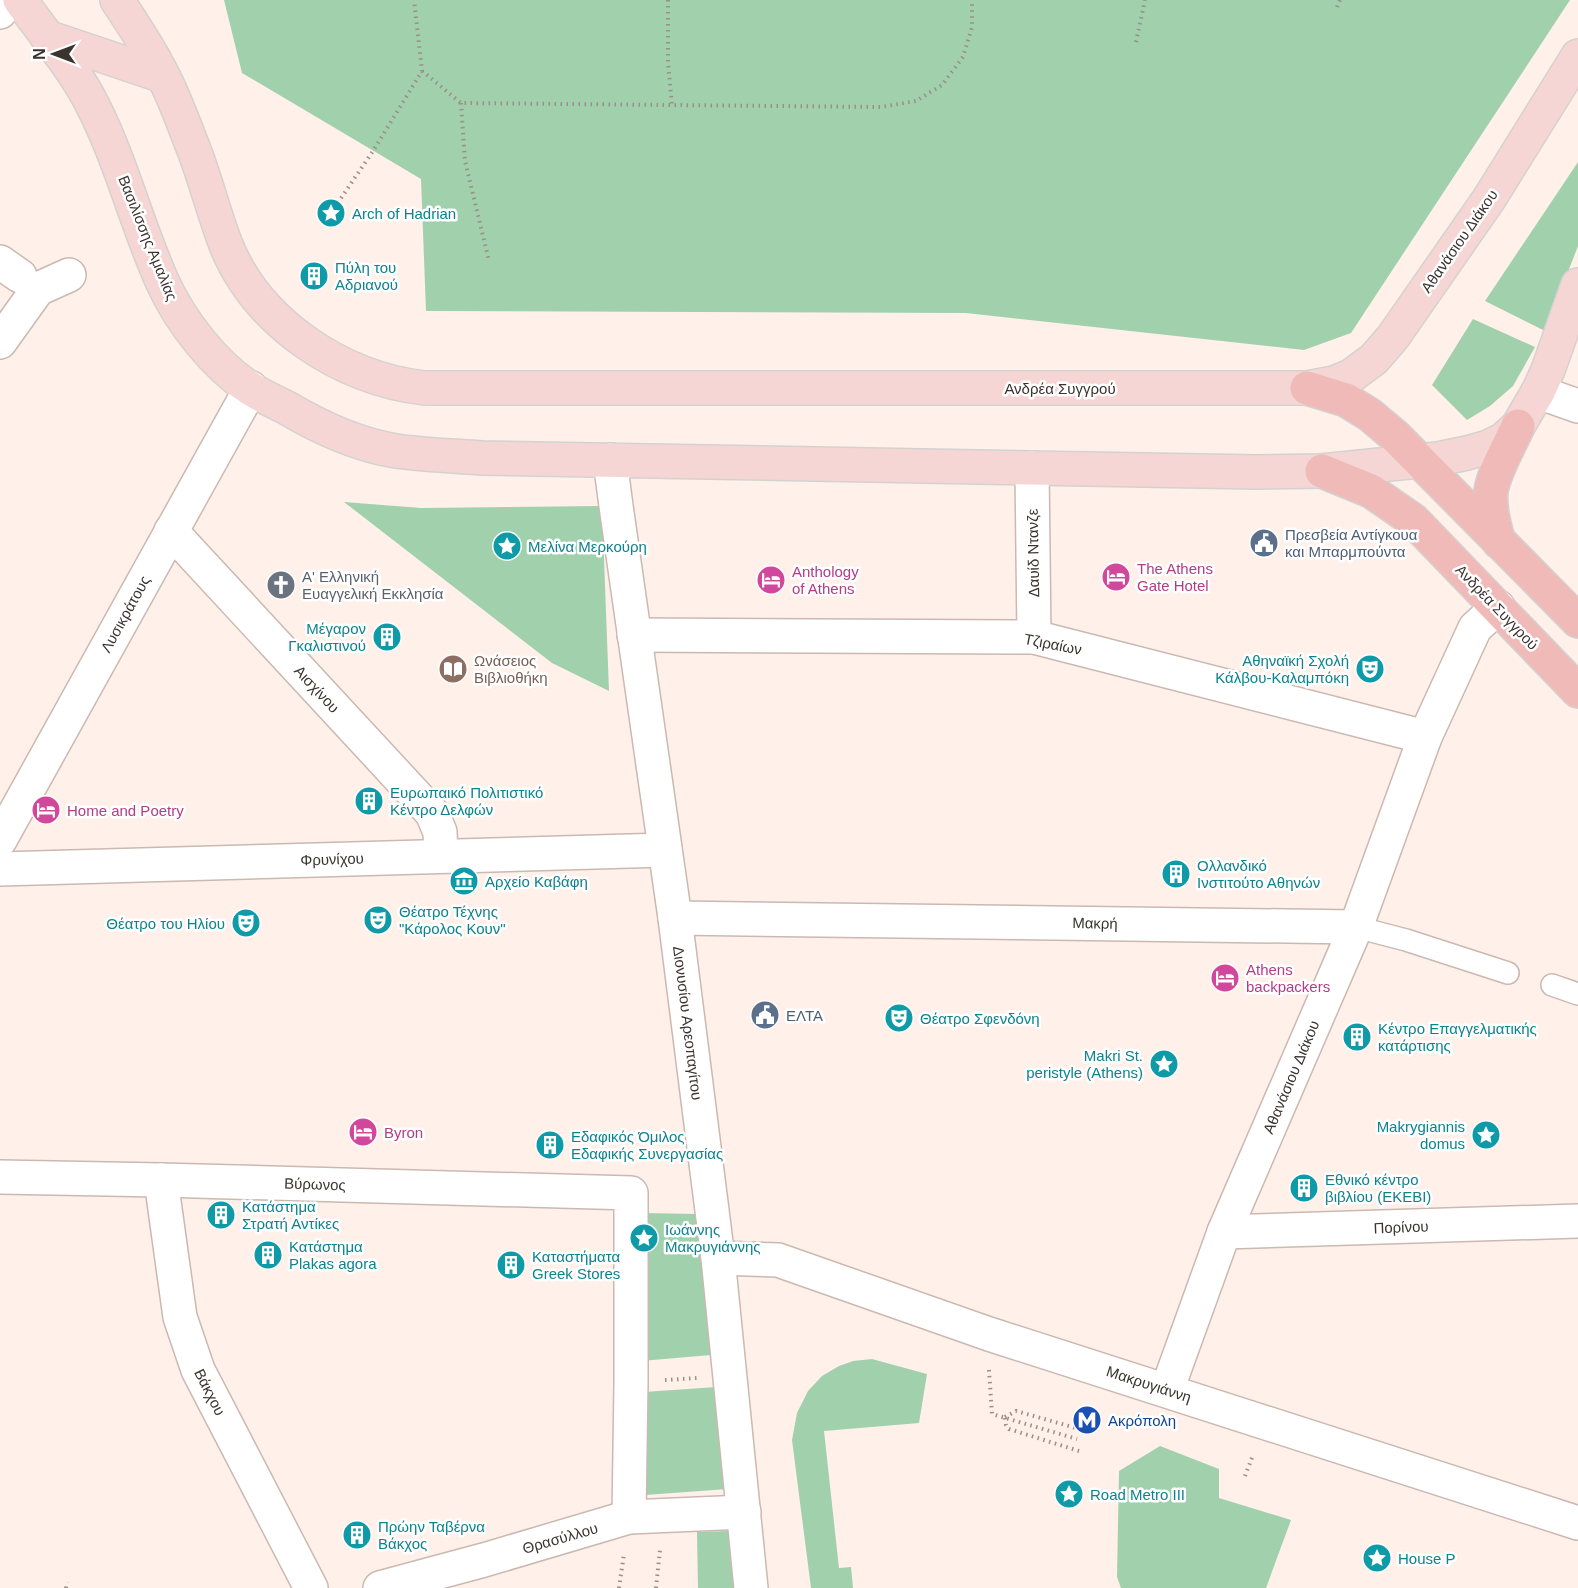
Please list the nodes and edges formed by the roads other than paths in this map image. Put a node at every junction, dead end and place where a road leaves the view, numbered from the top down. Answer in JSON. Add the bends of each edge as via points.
{"nodes":[{"id":1,"x":10,"y":0,"type":"edge"},
{"id":2,"x":20,"y":0,"type":"edge"},
{"id":3,"x":117,"y":0,"type":"edge"},
{"id":4,"x":0,"y":12,"type":"edge"},
{"id":5,"x":47,"y":37,"type":"junction"},
{"id":6,"x":1578,"y":56,"type":"edge"},
{"id":7,"x":163,"y":76,"type":"junction"},
{"id":8,"x":69,"y":275,"type":"dead end"},
{"id":9,"x":1578,"y":285,"type":"edge"},
{"id":10,"x":0,"y":342,"type":"edge"},
{"id":11,"x":251,"y":388,"type":"junction"},
{"id":12,"x":1307,"y":388,"type":"junction"},
{"id":13,"x":1538,"y":392,"type":"junction"},
{"id":14,"x":1578,"y":406,"type":"edge"},
{"id":15,"x":1518,"y":426,"type":"junction"},
{"id":16,"x":610,"y":460,"type":"junction"},
{"id":17,"x":1419,"y":460,"type":"junction"},
{"id":18,"x":1032,"y":468,"type":"junction"},
{"id":19,"x":1322,"y":471,"type":"junction"},
{"id":20,"x":171,"y":531,"type":"junction"},
{"id":21,"x":1498,"y":542,"type":"junction"},
{"id":22,"x":1498,"y":607,"type":"junction"},
{"id":23,"x":1578,"y":621,"type":"edge"},
{"id":24,"x":634,"y":635,"type":"junction"},
{"id":25,"x":1034,"y":637,"type":"junction"},
{"id":26,"x":1578,"y":692,"type":"edge"},
{"id":27,"x":1425,"y":737,"type":"junction"},
{"id":28,"x":0,"y":840,"type":"edge"},
{"id":29,"x":665,"y":850,"type":"junction"},
{"id":30,"x":441,"y":856,"type":"junction"},
{"id":31,"x":0,"y":869,"type":"edge"},
{"id":32,"x":675,"y":918,"type":"junction"},
{"id":33,"x":1356,"y":927,"type":"junction"},
{"id":34,"x":1508,"y":973,"type":"dead end"},
{"id":35,"x":1552,"y":986,"type":"dead end"},
{"id":36,"x":1578,"y":994,"type":"edge"},
{"id":37,"x":0,"y":1177,"type":"edge"},
{"id":38,"x":161,"y":1180,"type":"junction"},
{"id":39,"x":1578,"y":1219,"type":"edge"},
{"id":40,"x":1224,"y":1232,"type":"junction"},
{"id":41,"x":718,"y":1258,"type":"junction"},
{"id":42,"x":1167,"y":1390,"type":"junction"},
{"id":43,"x":744,"y":1512,"type":"junction"},
{"id":44,"x":628,"y":1517,"type":"junction"},
{"id":45,"x":1578,"y":1523,"type":"edge"},
{"id":46,"x":311,"y":1588,"type":"edge"},
{"id":47,"x":380,"y":1588,"type":"edge"},
{"id":48,"x":751,"y":1588,"type":"edge"}],
"edges":[{"from":1,"to":4,"type":"street"},
{"from":2,"to":5,"type":"main road","name":"Βασιλίσσης Αμαλίας"},
{"from":3,"to":7,"type":"main road"},
{"from":5,"to":7,"type":"main road"},
{"from":5,"to":11,"type":"main road","name":"Βασιλίσσης Αμαλίας","via":[[94,108],[177,308],[211,353]]},
{"from":6,"to":12,"type":"main road","name":"Αθανάσιου Διάκου","via":[[1489,199],[1393,337],[1374,359],[1351,376]]},
{"from":7,"to":12,"type":"main road","name":"Ανδρέα Συγγρού","via":[[195,152],[227,246],[256,295],[283,324],[322,352],[381,380],[424,388]]},
{"from":8,"to":10,"type":"street","via":[[38,289]]},
{"from":9,"to":13,"type":"main road"},
{"from":11,"to":16,"type":"main road","name":"Βασιλίσσης Αμαλίας","via":[[328,429],[394,451],[482,458]]},
{"from":11,"to":20,"type":"street","name":"Λυσικράτους"},
{"from":12,"to":17,"type":"highway","name":"Ανδρέα Συγγρού","via":[[1346,400],[1370,415]]},
{"from":13,"to":14,"type":"street"},
{"from":13,"to":15,"type":"main road"},
{"from":15,"to":17,"type":"main road","via":[[1488,447]]},
{"from":15,"to":21,"type":"highway","via":[[1491,492]]},
{"from":16,"to":18,"type":"main road","name":"Ανδρέα Συγγρού"},
{"from":16,"to":24,"type":"street","name":"Διονυσίου Αρεοπαγίτου"},
{"from":17,"to":19,"type":"main road","name":"Ανδρέα Συγγρού"},
{"from":17,"to":21,"type":"highway","name":"Ανδρέα Συγγρού"},
{"from":18,"to":19,"type":"main road","name":"Ανδρέα Συγγρού"},
{"from":18,"to":25,"type":"street","name":"Δαυίδ Ντανζε"},
{"from":19,"to":22,"type":"highway","name":"Ανδρέα Συγγρού","via":[[1371,491],[1413,520]]},
{"from":20,"to":28,"type":"street","name":"Λυσικράτους"},
{"from":20,"to":30,"type":"street","name":"Αισχίνου","via":[[432,813],[440,832]]},
{"from":21,"to":23,"type":"highway","name":"Ανδρέα Συγγρού"},
{"from":22,"to":26,"type":"highway","name":"Ανδρέα Συγγρού"},
{"from":22,"to":27,"type":"street","name":"Αθανάσιου Διάκου","via":[[1475,628]]},
{"from":24,"to":25,"type":"street","name":"Τζιραίων"},
{"from":24,"to":29,"type":"street","name":"Διονυσίου Αρεοπαγίτου"},
{"from":25,"to":27,"type":"street","name":"Τζιραίων"},
{"from":27,"to":33,"type":"street","name":"Αθανάσιου Διάκου"},
{"from":29,"to":30,"type":"street","name":"Φρυνίχου"},
{"from":29,"to":32,"type":"street","name":"Διονυσίου Αρεοπαγίτου"},
{"from":30,"to":31,"type":"street","name":"Φρυνίχου"},
{"from":32,"to":33,"type":"street","name":"Μακρή"},
{"from":32,"to":41,"type":"street","name":"Διονυσίου Αρεοπαγίτου"},
{"from":33,"to":34,"type":"lane","name":"Μακρή"},
{"from":33,"to":40,"type":"street","name":"Αθανάσιου Διάκου"},
{"from":35,"to":36,"type":"lane"},
{"from":37,"to":38,"type":"street","name":"Βύρωνος"},
{"from":38,"to":44,"type":"street","name":"Βύρωνος","via":[[631,1193]]},
{"from":38,"to":46,"type":"street","name":"Βάκχου","via":[[180,1317],[198,1370]]},
{"from":39,"to":40,"type":"street","name":"Πορίνου"},
{"from":40,"to":42,"type":"street","name":"Αθανάσιου Διάκου"},
{"from":41,"to":42,"type":"street","name":"Μακρυγιάννη","via":[[778,1260],[989,1334]]},
{"from":41,"to":43,"type":"street","name":"Διονυσίου Αρεοπαγίτου"},
{"from":42,"to":45,"type":"street","name":"Μακρυγιάννη"},
{"from":43,"to":44,"type":"street","name":"Θρασύλλου"},
{"from":43,"to":48,"type":"street","name":"Διονυσίου Αρεοπαγίτου"},
{"from":44,"to":47,"type":"street","name":"Θρασύλλου"}]}
